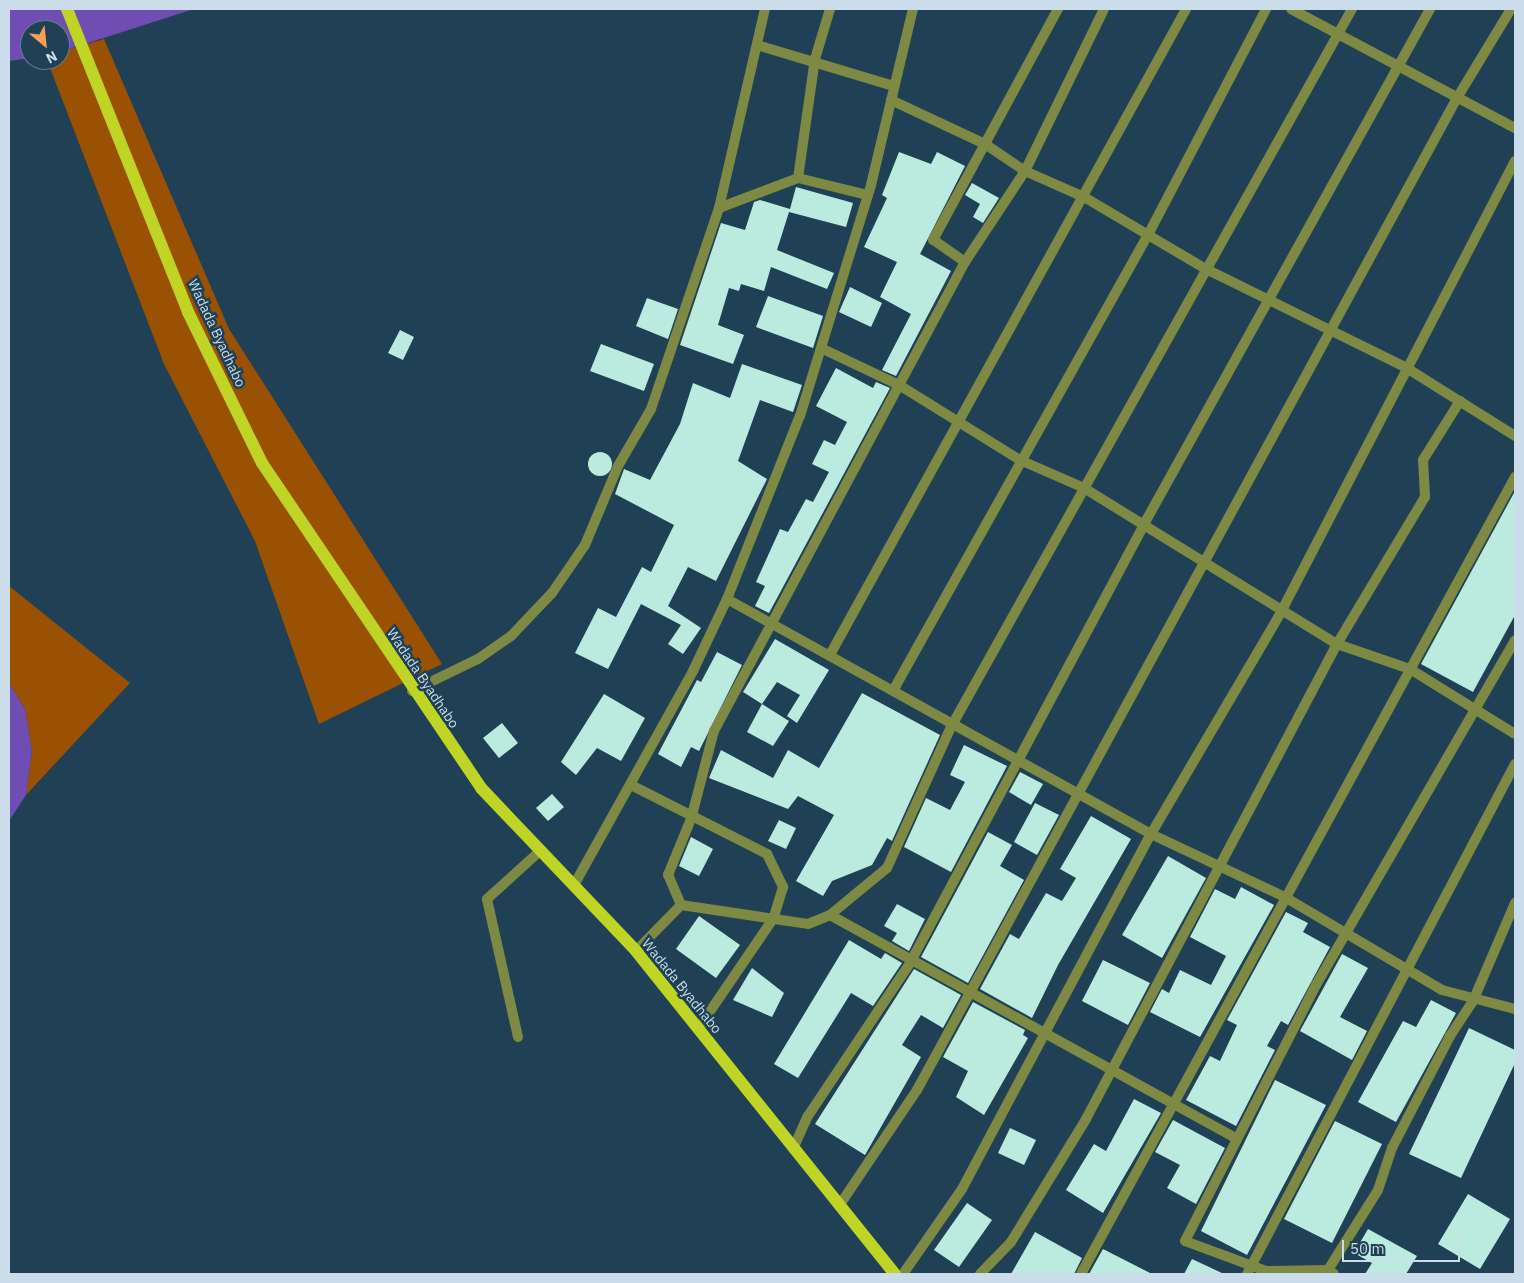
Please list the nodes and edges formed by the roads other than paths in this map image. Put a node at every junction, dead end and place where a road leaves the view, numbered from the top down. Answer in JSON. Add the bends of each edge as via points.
{"nodes":[{"id":1,"x":67,"y":9,"type":"edge"},
{"id":2,"x":765,"y":9,"type":"edge"},
{"id":3,"x":830,"y":9,"type":"edge"},
{"id":4,"x":913,"y":9,"type":"edge"},
{"id":5,"x":1058,"y":9,"type":"edge"},
{"id":6,"x":1104,"y":9,"type":"edge"},
{"id":7,"x":1186,"y":9,"type":"edge"},
{"id":8,"x":1266,"y":9,"type":"edge"},
{"id":9,"x":1291,"y":9,"type":"edge"},
{"id":10,"x":1352,"y":9,"type":"edge"},
{"id":11,"x":1430,"y":9,"type":"edge"},
{"id":12,"x":1510,"y":9,"type":"edge"},
{"id":13,"x":1339,"y":35,"type":"junction"},
{"id":14,"x":757,"y":45,"type":"junction"},
{"id":15,"x":815,"y":60,"type":"junction"},
{"id":16,"x":1398,"y":67,"type":"junction"},
{"id":17,"x":894,"y":86,"type":"junction"},
{"id":18,"x":1456,"y":98,"type":"junction"},
{"id":19,"x":892,"y":100,"type":"junction"},
{"id":20,"x":1515,"y":128,"type":"edge"},
{"id":21,"x":985,"y":144,"type":"junction"},
{"id":22,"x":1515,"y":160,"type":"edge"},
{"id":23,"x":1024,"y":171,"type":"junction"},
{"id":24,"x":798,"y":178,"type":"junction"},
{"id":25,"x":868,"y":195,"type":"junction"},
{"id":26,"x":1084,"y":197,"type":"junction"},
{"id":27,"x":719,"y":208,"type":"junction"},
{"id":28,"x":1149,"y":233,"type":"junction"},
{"id":29,"x":965,"y":262,"type":"junction"},
{"id":30,"x":1204,"y":268,"type":"junction"},
{"id":31,"x":1269,"y":302,"type":"junction"},
{"id":32,"x":1331,"y":332,"type":"junction"},
{"id":33,"x":823,"y":349,"type":"junction"},
{"id":34,"x":1405,"y":367,"type":"junction"},
{"id":35,"x":899,"y":384,"type":"junction"},
{"id":36,"x":1460,"y":401,"type":"junction"},
{"id":37,"x":957,"y":424,"type":"junction"},
{"id":38,"x":1515,"y":436,"type":"edge"},
{"id":39,"x":1020,"y":460,"type":"junction"},
{"id":40,"x":1515,"y":477,"type":"edge"},
{"id":41,"x":1084,"y":488,"type":"junction"},
{"id":42,"x":1143,"y":526,"type":"junction"},
{"id":43,"x":1206,"y":562,"type":"junction"},
{"id":44,"x":727,"y":599,"type":"junction"},
{"id":45,"x":1281,"y":612,"type":"junction"},
{"id":46,"x":773,"y":623,"type":"junction"},
{"id":47,"x":1515,"y":640,"type":"edge"},
{"id":48,"x":1337,"y":644,"type":"junction"},
{"id":49,"x":831,"y":653,"type":"junction"},
{"id":50,"x":1410,"y":669,"type":"junction"},
{"id":51,"x":894,"y":689,"type":"junction"},
{"id":52,"x":412,"y":691,"type":"junction"},
{"id":53,"x":1476,"y":708,"type":"junction"},
{"id":54,"x":951,"y":727,"type":"junction"},
{"id":55,"x":1515,"y":734,"type":"edge"},
{"id":56,"x":1019,"y":759,"type":"junction"},
{"id":57,"x":1515,"y":764,"type":"edge"},
{"id":58,"x":631,"y":785,"type":"junction"},
{"id":59,"x":1079,"y":794,"type":"junction"},
{"id":60,"x":691,"y":819,"type":"junction"},
{"id":61,"x":1152,"y":834,"type":"junction"},
{"id":62,"x":540,"y":852,"type":"junction"},
{"id":63,"x":1220,"y":868,"type":"junction"},
{"id":64,"x":574,"y":885,"type":"junction"},
{"id":65,"x":1283,"y":896,"type":"junction"},
{"id":66,"x":1515,"y":903,"type":"edge"},
{"id":67,"x":681,"y":905,"type":"junction"},
{"id":68,"x":830,"y":915,"type":"junction"},
{"id":69,"x":773,"y":919,"type":"junction"},
{"id":70,"x":1346,"y":934,"type":"junction"},
{"id":71,"x":636,"y":951,"type":"junction"},
{"id":72,"x":910,"y":963,"type":"junction"},
{"id":73,"x":1409,"y":971,"type":"junction"},
{"id":74,"x":970,"y":992,"type":"junction"},
{"id":75,"x":1473,"y":1002,"type":"junction"},
{"id":76,"x":1515,"y":1010,"type":"edge"},
{"id":77,"x":698,"y":1029,"type":"junction"},
{"id":78,"x":1048,"y":1034,"type":"junction"},
{"id":79,"x":518,"y":1037,"type":"dead end"},
{"id":80,"x":1112,"y":1070,"type":"junction"},
{"id":81,"x":1172,"y":1104,"type":"junction"},
{"id":82,"x":1235,"y":1138,"type":"junction"},
{"id":83,"x":793,"y":1149,"type":"junction"},
{"id":84,"x":838,"y":1206,"type":"junction"},
{"id":85,"x":1249,"y":1270,"type":"edge"},
{"id":86,"x":1331,"y":1272,"type":"edge"},
{"id":87,"x":896,"y":1274,"type":"edge"},
{"id":88,"x":903,"y":1274,"type":"edge"},
{"id":89,"x":980,"y":1274,"type":"edge"},
{"id":90,"x":1081,"y":1274,"type":"edge"}],
"edges":[{"from":1,"to":52,"type":"main road","name":"Wadada Byadhabo","via":[[188,312],[262,463]]},
{"from":2,"to":14,"type":"street"},
{"from":3,"to":15,"type":"street"},
{"from":4,"to":17,"type":"street"},
{"from":5,"to":21,"type":"street"},
{"from":6,"to":23,"type":"street"},
{"from":7,"to":26,"type":"street"},
{"from":8,"to":28,"type":"street"},
{"from":9,"to":13,"type":"street"},
{"from":10,"to":13,"type":"street"},
{"from":11,"to":16,"type":"street"},
{"from":12,"to":18,"type":"street"},
{"from":13,"to":16,"type":"street"},
{"from":13,"to":30,"type":"street"},
{"from":14,"to":15,"type":"street"},
{"from":14,"to":27,"type":"street"},
{"from":15,"to":17,"type":"street"},
{"from":15,"to":24,"type":"street"},
{"from":16,"to":18,"type":"street"},
{"from":16,"to":31,"type":"street"},
{"from":17,"to":19,"type":"street"},
{"from":18,"to":20,"type":"street"},
{"from":18,"to":32,"type":"street"},
{"from":19,"to":21,"type":"street"},
{"from":19,"to":25,"type":"street"},
{"from":21,"to":23,"type":"street"},
{"from":21,"to":29,"type":"street","via":[[933,240]]},
{"from":22,"to":34,"type":"street"},
{"from":23,"to":26,"type":"street"},
{"from":23,"to":29,"type":"street"},
{"from":24,"to":25,"type":"street"},
{"from":24,"to":27,"type":"street"},
{"from":25,"to":33,"type":"street"},
{"from":26,"to":28,"type":"street"},
{"from":26,"to":37,"type":"street"},
{"from":27,"to":52,"type":"street","via":[[651,408],[618,466],[585,545],[552,593],[511,636],[478,659]]},
{"from":28,"to":30,"type":"street"},
{"from":28,"to":39,"type":"street"},
{"from":29,"to":35,"type":"street"},
{"from":30,"to":31,"type":"street"},
{"from":30,"to":41,"type":"street"},
{"from":31,"to":32,"type":"street"},
{"from":31,"to":42,"type":"street"},
{"from":32,"to":34,"type":"street"},
{"from":32,"to":43,"type":"street"},
{"from":33,"to":35,"type":"street"},
{"from":33,"to":44,"type":"street"},
{"from":34,"to":36,"type":"street"},
{"from":34,"to":45,"type":"street"},
{"from":35,"to":37,"type":"street"},
{"from":35,"to":46,"type":"street"},
{"from":36,"to":38,"type":"street"},
{"from":36,"to":48,"type":"street","via":[[1423,460],[1425,497]]},
{"from":37,"to":39,"type":"street"},
{"from":37,"to":49,"type":"street"},
{"from":39,"to":41,"type":"street"},
{"from":39,"to":51,"type":"street"},
{"from":40,"to":50,"type":"street"},
{"from":41,"to":42,"type":"street"},
{"from":41,"to":54,"type":"street"},
{"from":42,"to":43,"type":"street"},
{"from":42,"to":56,"type":"street"},
{"from":43,"to":45,"type":"street"},
{"from":43,"to":59,"type":"street"},
{"from":44,"to":46,"type":"street"},
{"from":44,"to":58,"type":"street"},
{"from":45,"to":48,"type":"street"},
{"from":45,"to":61,"type":"street"},
{"from":46,"to":49,"type":"street"},
{"from":46,"to":60,"type":"street","via":[[714,731]]},
{"from":47,"to":53,"type":"street"},
{"from":48,"to":50,"type":"street"},
{"from":48,"to":63,"type":"street"},
{"from":49,"to":51,"type":"street"},
{"from":50,"to":53,"type":"street"},
{"from":50,"to":65,"type":"street"},
{"from":51,"to":54,"type":"street"},
{"from":52,"to":62,"type":"main road","name":"Wadada Byadhabo","via":[[481,788]]},
{"from":53,"to":55,"type":"street"},
{"from":53,"to":70,"type":"street"},
{"from":54,"to":56,"type":"street"},
{"from":54,"to":68,"type":"street","via":[[887,868]]},
{"from":56,"to":59,"type":"street"},
{"from":56,"to":72,"type":"street"},
{"from":57,"to":73,"type":"street"},
{"from":58,"to":60,"type":"street"},
{"from":58,"to":64,"type":"street"},
{"from":59,"to":61,"type":"street"},
{"from":59,"to":74,"type":"street"},
{"from":60,"to":67,"type":"street","via":[[668,875]]},
{"from":60,"to":69,"type":"street","via":[[767,854],[783,887]]},
{"from":61,"to":63,"type":"street"},
{"from":61,"to":78,"type":"street"},
{"from":62,"to":64,"type":"main road","name":"Wadada Byadhabo"},
{"from":62,"to":79,"type":"street","via":[[487,898]]},
{"from":63,"to":65,"type":"street"},
{"from":63,"to":80,"type":"street"},
{"from":64,"to":71,"type":"main road","name":"Wadada Byadhabo"},
{"from":65,"to":70,"type":"street"},
{"from":65,"to":81,"type":"street"},
{"from":66,"to":75,"type":"street"},
{"from":67,"to":69,"type":"street"},
{"from":67,"to":71,"type":"street"},
{"from":68,"to":69,"type":"street","via":[[808,924]]},
{"from":68,"to":72,"type":"street"},
{"from":69,"to":77,"type":"street"},
{"from":70,"to":73,"type":"street"},
{"from":70,"to":82,"type":"street"},
{"from":71,"to":77,"type":"main road","name":"Wadada Byadhabo"},
{"from":72,"to":74,"type":"street"},
{"from":72,"to":83,"type":"street","via":[[808,1116]]},
{"from":73,"to":75,"type":"street"},
{"from":73,"to":85,"type":"street"},
{"from":74,"to":78,"type":"street"},
{"from":74,"to":84,"type":"street","via":[[917,1090]]},
{"from":75,"to":76,"type":"street"},
{"from":75,"to":86,"type":"street","via":[[1450,1036],[1392,1148],[1378,1190]]},
{"from":77,"to":83,"type":"main road","name":"Wadada Byadhabo"},
{"from":78,"to":80,"type":"street"},
{"from":78,"to":88,"type":"street","via":[[962,1189]]},
{"from":80,"to":81,"type":"street"},
{"from":80,"to":89,"type":"street","via":[[1011,1242]]},
{"from":81,"to":82,"type":"street"},
{"from":81,"to":90,"type":"street"},
{"from":82,"to":85,"type":"street","via":[[1185,1241]]},
{"from":83,"to":84,"type":"main road","name":"Wadada Byadhabo"},
{"from":84,"to":87,"type":"main road","name":"Wadada Byadhabo"},
{"from":85,"to":86,"type":"street"}]}
